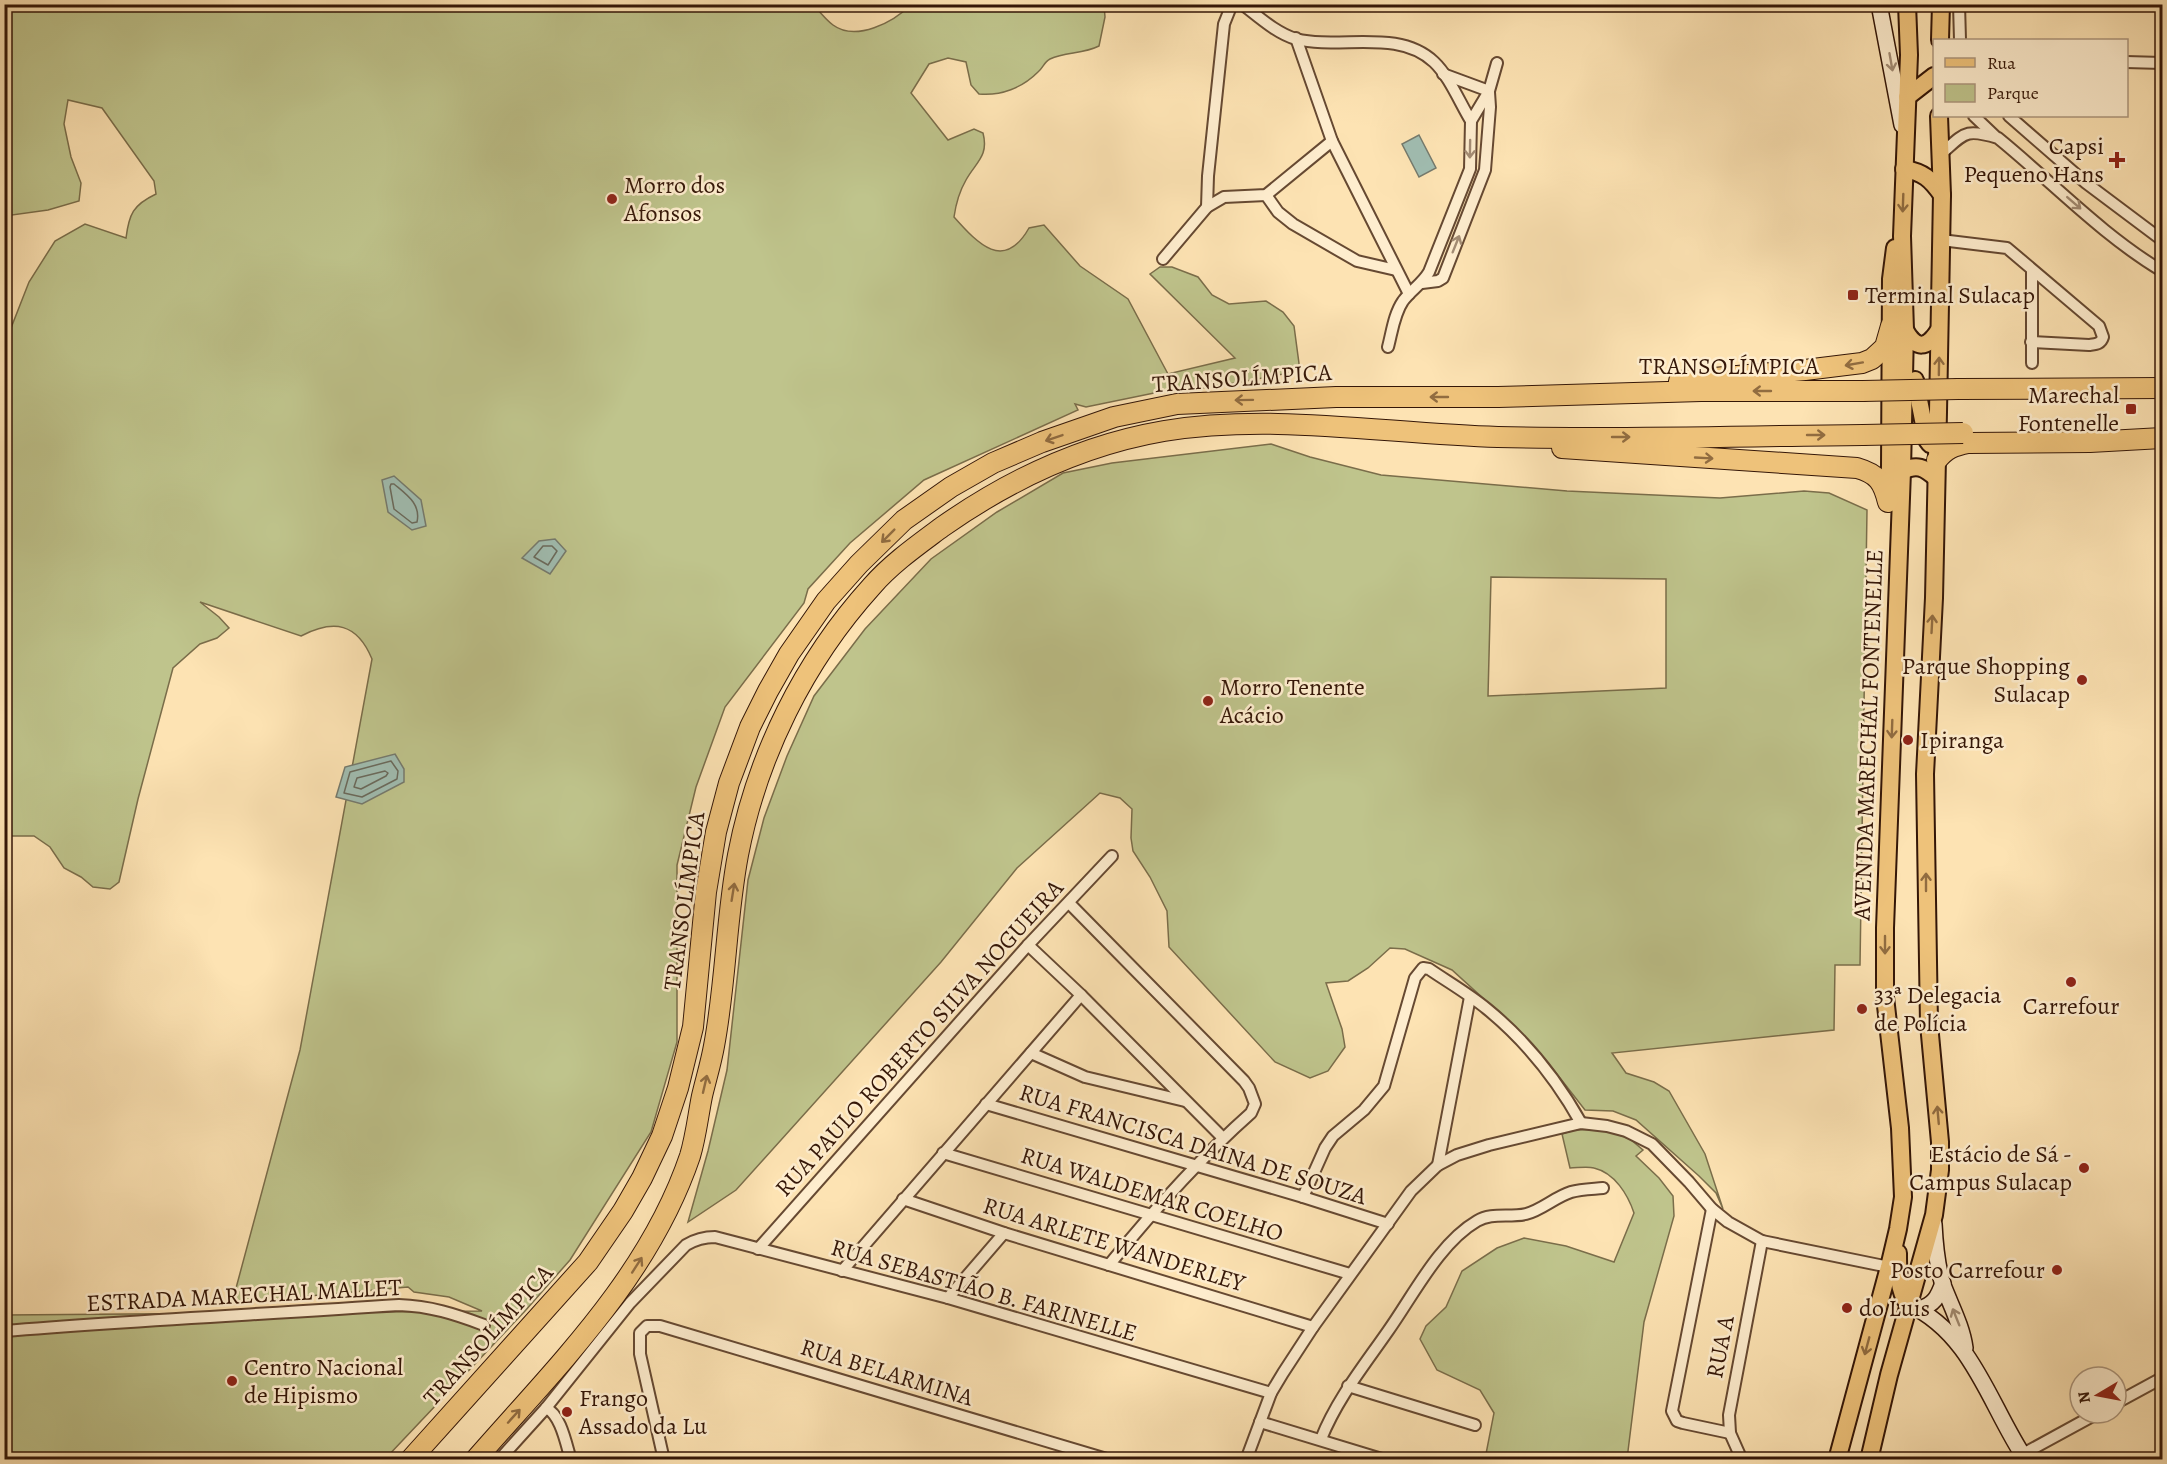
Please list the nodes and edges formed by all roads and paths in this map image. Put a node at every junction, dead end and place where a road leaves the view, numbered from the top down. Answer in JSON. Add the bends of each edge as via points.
{"nodes":[{"id":1,"x":1232,"y":4,"type":"edge"},
{"id":2,"x":1242,"y":4,"type":"edge"},
{"id":3,"x":1879,"y":4,"type":"edge"},
{"id":4,"x":1907,"y":4,"type":"edge"},
{"id":5,"x":1941,"y":4,"type":"edge"},
{"id":6,"x":1959,"y":4,"type":"edge"},
{"id":7,"x":1296,"y":38,"type":"junction"},
{"id":8,"x":1940,"y":39,"type":"edge"},
{"id":9,"x":1959,"y":39,"type":"edge"},
{"id":10,"x":2128,"y":62,"type":"edge"},
{"id":11,"x":1497,"y":63,"type":"dead end"},
{"id":12,"x":2163,"y":63,"type":"edge"},
{"id":13,"x":1443,"y":74,"type":"junction"},
{"id":14,"x":1933,"y":78,"type":"edge"},
{"id":15,"x":1489,"y":91,"type":"junction"},
{"id":16,"x":1907,"y":97,"type":"junction"},
{"id":17,"x":1939,"y":117,"type":"edge"},
{"id":18,"x":1975,"y":117,"type":"edge"},
{"id":19,"x":2010,"y":117,"type":"edge"},
{"id":20,"x":1471,"y":121,"type":"junction"},
{"id":21,"x":1998,"y":138,"type":"junction"},
{"id":22,"x":1332,"y":141,"type":"junction"},
{"id":23,"x":1905,"y":146,"type":"junction"},
{"id":24,"x":1941,"y":154,"type":"junction"},
{"id":25,"x":1904,"y":169,"type":"junction"},
{"id":26,"x":1266,"y":195,"type":"junction"},
{"id":27,"x":1942,"y":195,"type":"junction"},
{"id":28,"x":1208,"y":207,"type":"junction"},
{"id":29,"x":1941,"y":240,"type":"junction"},
{"id":30,"x":2163,"y":240,"type":"edge"},
{"id":31,"x":1163,"y":259,"type":"dead end"},
{"id":32,"x":1396,"y":270,"type":"junction"},
{"id":33,"x":2032,"y":271,"type":"junction"},
{"id":34,"x":2163,"y":271,"type":"edge"},
{"id":35,"x":1422,"y":283,"type":"junction"},
{"id":36,"x":1409,"y":294,"type":"junction"},
{"id":37,"x":1939,"y":330,"type":"junction"},
{"id":38,"x":1900,"y":333,"type":"junction"},
{"id":39,"x":2031,"y":342,"type":"junction"},
{"id":40,"x":1388,"y":348,"type":"dead end"},
{"id":41,"x":2032,"y":363,"type":"dead end"},
{"id":42,"x":2163,"y":387,"type":"edge"},
{"id":43,"x":1597,"y":393,"type":"junction"},
{"id":44,"x":2163,"y":432,"type":"edge"},
{"id":45,"x":1520,"y":438,"type":"junction"},
{"id":46,"x":2163,"y":438,"type":"edge"},
{"id":47,"x":1945,"y":452,"type":"junction"},
{"id":48,"x":1902,"y":471,"type":"junction"},
{"id":49,"x":1888,"y":502,"type":"junction"},
{"id":50,"x":1899,"y":566,"type":"junction"},
{"id":51,"x":1112,"y":856,"type":"dead end"},
{"id":52,"x":1069,"y":903,"type":"junction"},
{"id":53,"x":1028,"y":945,"type":"junction"},
{"id":54,"x":1081,"y":995,"type":"junction"},
{"id":55,"x":1470,"y":997,"type":"junction"},
{"id":56,"x":1031,"y":1053,"type":"junction"},
{"id":57,"x":1185,"y":1101,"type":"junction"},
{"id":58,"x":986,"y":1104,"type":"junction"},
{"id":59,"x":1581,"y":1123,"type":"junction"},
{"id":60,"x":1223,"y":1138,"type":"junction"},
{"id":61,"x":943,"y":1153,"type":"junction"},
{"id":62,"x":1438,"y":1165,"type":"junction"},
{"id":63,"x":1196,"y":1166,"type":"junction"},
{"id":64,"x":1603,"y":1188,"type":"dead end"},
{"id":65,"x":1303,"y":1197,"type":"junction"},
{"id":66,"x":903,"y":1199,"type":"junction"},
{"id":67,"x":1712,"y":1209,"type":"junction"},
{"id":68,"x":1150,"y":1215,"type":"junction"},
{"id":69,"x":1934,"y":1215,"type":"junction"},
{"id":70,"x":1388,"y":1224,"type":"junction"},
{"id":71,"x":1898,"y":1228,"type":"junction"},
{"id":72,"x":1004,"y":1233,"type":"junction"},
{"id":73,"x":1762,"y":1241,"type":"junction"},
{"id":74,"x":758,"y":1249,"type":"junction"},
{"id":75,"x":1109,"y":1265,"type":"junction"},
{"id":76,"x":1889,"y":1267,"type":"junction"},
{"id":77,"x":842,"y":1271,"type":"junction"},
{"id":78,"x":1350,"y":1274,"type":"junction"},
{"id":79,"x":1943,"y":1283,"type":"junction"},
{"id":80,"x":948,"y":1298,"type":"junction"},
{"id":81,"x":1914,"y":1306,"type":"junction"},
{"id":82,"x":484,"y":1325,"type":"dead end"},
{"id":83,"x":1313,"y":1327,"type":"junction"},
{"id":84,"x":4,"y":1331,"type":"edge"},
{"id":85,"x":1966,"y":1351,"type":"junction"},
{"id":86,"x":2163,"y":1378,"type":"edge"},
{"id":87,"x":1348,"y":1386,"type":"junction"},
{"id":88,"x":1270,"y":1393,"type":"junction"},
{"id":89,"x":2128,"y":1397,"type":"edge"},
{"id":90,"x":546,"y":1407,"type":"junction"},
{"id":91,"x":1260,"y":1422,"type":"junction"},
{"id":92,"x":1475,"y":1425,"type":"dead end"},
{"id":93,"x":2078,"y":1425,"type":"edge"},
{"id":94,"x":1730,"y":1433,"type":"junction"},
{"id":95,"x":1321,"y":1439,"type":"junction"},
{"id":96,"x":2024,"y":1457,"type":"edge"},
{"id":97,"x":1838,"y":1458,"type":"edge"},
{"id":98,"x":410,"y":1460,"type":"edge"},
{"id":99,"x":475,"y":1460,"type":"edge"},
{"id":100,"x":499,"y":1460,"type":"edge"},
{"id":101,"x":571,"y":1460,"type":"edge"},
{"id":102,"x":664,"y":1460,"type":"edge"},
{"id":103,"x":1110,"y":1460,"type":"edge"},
{"id":104,"x":1246,"y":1460,"type":"edge"},
{"id":105,"x":1385,"y":1460,"type":"edge"},
{"id":106,"x":1742,"y":1460,"type":"edge"},
{"id":107,"x":1869,"y":1460,"type":"edge"}],
"edges":[{"from":1,"to":28,"type":"street","via":[[1224,24]]},
{"from":2,"to":7,"type":"street","via":[[1277,31]]},
{"from":3,"to":23,"type":"main road","one_way":true},
{"from":4,"to":16,"type":"main road"},
{"from":5,"to":8,"type":"main road"},
{"from":6,"to":9,"type":"street"},
{"from":7,"to":13,"type":"street","via":[[1408,47],[1434,62]]},
{"from":7,"to":22,"type":"street"},
{"from":10,"to":12,"type":"street"},
{"from":11,"to":15,"type":"street"},
{"from":13,"to":15,"type":"street"},
{"from":13,"to":20,"type":"street"},
{"from":14,"to":16,"type":"main road"},
{"from":15,"to":20,"type":"street"},
{"from":35,"to":15,"type":"street","one_way":true,"via":[[1443,278],[1485,170]]},
{"from":16,"to":23,"type":"main road"},
{"from":17,"to":24,"type":"main road"},
{"from":18,"to":21,"type":"street"},
{"from":19,"to":30,"type":"street","via":[[2086,183]]},
{"from":20,"to":35,"type":"street","one_way":true,"via":[[1470,169]]},
{"from":21,"to":24,"type":"street","via":[[1968,133]]},
{"from":21,"to":34,"type":"street","one_way":true,"via":[[2112,236]]},
{"from":22,"to":26,"type":"street"},
{"from":22,"to":32,"type":"street"},
{"from":23,"to":25,"type":"main road"},
{"from":24,"to":27,"type":"main road"},
{"from":25,"to":27,"type":"main road","via":[[1929,177]]},
{"from":25,"to":38,"type":"main road","one_way":true,"via":[[1902,236],[1892,262]]},
{"from":26,"to":28,"type":"street","via":[[1224,197]]},
{"from":26,"to":32,"type":"street","via":[[1293,224],[1357,261]]},
{"from":27,"to":29,"type":"main road"},
{"from":28,"to":31,"type":"street"},
{"from":29,"to":33,"type":"street","via":[[2002,246]]},
{"from":29,"to":37,"type":"main road"},
{"from":32,"to":36,"type":"street"},
{"from":33,"to":39,"type":"street"},
{"from":33,"to":39,"type":"street","via":[[2099,326],[2103,337],[2097,344],[2089,345]]},
{"from":35,"to":36,"type":"street"},
{"from":36,"to":40,"type":"street","via":[[1401,304]]},
{"from":37,"to":38,"type":"main road","via":[[1930,342],[1918,345]]},
{"from":47,"to":37,"type":"main road","one_way":true},
{"from":38,"to":43,"type":"highway","one_way":true,"via":[[1862,363],[1699,378]]},
{"from":38,"to":47,"type":"main road","via":[[1911,364],[1927,440]]},
{"from":38,"to":48,"type":"main road","name":"AVENIDA MARECHAL FONTENELLE"},
{"from":38,"to":49,"type":"main road"},
{"from":39,"to":41,"type":"street"},
{"from":42,"to":43,"type":"highway","name":"TRANSOLÍMPICA","one_way":true,"bridge":true},
{"from":43,"to":98,"type":"highway","name":"TRANSOLÍMPICA","one_way":true,"via":[[1336,397],[1160,406],[1042,442],[993,463],[904,520],[826,601],[789,654],[750,727],[716,832],[693,1027],[662,1136],[642,1178],[588,1262]]},
{"from":44,"to":47,"type":"highway","name":"TRANSOLÍMPICA"},
{"from":45,"to":47,"type":"highway","name":"TRANSOLÍMPICA","one_way":true,"bridge":true,"via":[[1863,435]]},
{"from":45,"to":49,"type":"highway","one_way":true,"via":[[1545,446],[1583,450],[1857,468],[1878,478]]},
{"from":99,"to":45,"type":"highway","name":"TRANSOLÍMPICA","one_way":true,"via":[[597,1321],[648,1247],[673,1200],[692,1151],[714,1045],[731,899],[752,799],[770,747],[806,675],[873,585],[910,550],[1002,488],[1056,461],[1164,431],[1279,424]]},
{"from":46,"to":47,"type":"highway","via":[[1968,443]]},
{"from":47,"to":48,"type":"main road","via":[[1923,467]]},
{"from":69,"to":47,"type":"main road","one_way":true,"via":[[1940,1142],[1929,1024],[1924,774]]},
{"from":48,"to":50,"type":"main road","name":"AVENIDA MARECHAL FONTENELLE"},
{"from":49,"to":50,"type":"main road","via":[[1891,546]]},
{"from":50,"to":71,"type":"main road","name":"AVENIDA MARECHAL FONTENELLE","one_way":true,"via":[[1885,928],[1887,1029],[1903,1166]]},
{"from":51,"to":52,"type":"street","name":"RUA PAULO ROBERTO SILVA NOGUEIRA"},
{"from":52,"to":53,"type":"street","name":"RUA PAULO ROBERTO SILVA NOGUEIRA"},
{"from":52,"to":60,"type":"street","via":[[1250,1088],[1255,1104],[1251,1113]]},
{"from":53,"to":54,"type":"street"},
{"from":53,"to":74,"type":"street","name":"RUA PAULO ROBERTO SILVA NOGUEIRA"},
{"from":54,"to":56,"type":"street"},
{"from":54,"to":57,"type":"street"},
{"from":55,"to":59,"type":"street","via":[[1510,1031],[1550,1074]]},
{"from":55,"to":62,"type":"street"},
{"from":55,"to":65,"type":"street","via":[[1423,968],[1384,1086],[1364,1110],[1333,1136]]},
{"from":56,"to":57,"type":"street","via":[[1084,1077]]},
{"from":56,"to":58,"type":"street"},
{"from":57,"to":60,"type":"street"},
{"from":58,"to":61,"type":"street"},
{"from":58,"to":63,"type":"street","name":"RUA FRANCISCA DAINA DE SOUZA"},
{"from":59,"to":62,"type":"street","via":[[1489,1145]]},
{"from":59,"to":67,"type":"street","via":[[1626,1131],[1652,1144]]},
{"from":60,"to":63,"type":"street"},
{"from":61,"to":66,"type":"street"},
{"from":61,"to":68,"type":"street","name":"RUA WALDEMAR COELHO"},
{"from":62,"to":70,"type":"street","via":[[1412,1191]]},
{"from":63,"to":65,"type":"street","name":"RUA FRANCISCA DAINA DE SOUZA"},
{"from":63,"to":68,"type":"street"},
{"from":64,"to":87,"type":"street","via":[[1571,1192],[1537,1210],[1496,1215],[1465,1229],[1439,1256]]},
{"from":65,"to":70,"type":"street","name":"RUA FRANCISCA DAINA DE SOUZA"},
{"from":66,"to":72,"type":"street","name":"RUA ARLETE WANDERLEY"},
{"from":66,"to":77,"type":"street"},
{"from":67,"to":73,"type":"street"},
{"from":67,"to":94,"type":"street","via":[[1672,1411],[1677,1421]]},
{"from":68,"to":75,"type":"street"},
{"from":68,"to":78,"type":"street","name":"RUA WALDEMAR COELHO"},
{"from":69,"to":79,"type":"main road"},
{"from":69,"to":81,"type":"main road"},
{"from":70,"to":78,"type":"street"},
{"from":71,"to":76,"type":"main road","name":"AVENIDA MARECHAL FONTENELLE"},
{"from":71,"to":81,"type":"main road","via":[[1900,1281],[1903,1295]]},
{"from":72,"to":75,"type":"street","name":"RUA ARLETE WANDERLEY"},
{"from":72,"to":80,"type":"street"},
{"from":73,"to":76,"type":"street"},
{"from":73,"to":94,"type":"street","name":"RUA A","via":[[1729,1415]]},
{"from":74,"to":77,"type":"street","name":"RUA SEBASTIÃO B. FARINELLE"},
{"from":74,"to":90,"type":"street","name":"RUA SEBASTIÃO B. FARINELLE","via":[[715,1237],[686,1245],[630,1303]]},
{"from":75,"to":83,"type":"street","name":"RUA ARLETE WANDERLEY"},
{"from":76,"to":97,"type":"main road","name":"AVENIDA MARECHAL FONTENELLE","one_way":true},
{"from":77,"to":80,"type":"street","name":"RUA SEBASTIÃO B. FARINELLE"},
{"from":78,"to":83,"type":"street"},
{"from":79,"to":81,"type":"main road","via":[[1931,1305]]},
{"from":85,"to":79,"type":"main road","one_way":true},
{"from":80,"to":88,"type":"street","name":"RUA SEBASTIÃO B. FARINELLE"},
{"from":81,"to":85,"type":"main road","via":[[1941,1324]]},
{"from":81,"to":107,"type":"main road","via":[[1889,1375]]},
{"from":82,"to":84,"type":"street","name":"ESTRADA MARECHAL MALLET","via":[[447,1311],[399,1305]]},
{"from":83,"to":88,"type":"street"},
{"from":85,"to":96,"type":"main road"},
{"from":86,"to":89,"type":"street"},
{"from":87,"to":92,"type":"street"},
{"from":87,"to":95,"type":"street"},
{"from":88,"to":91,"type":"street"},
{"from":90,"to":100,"type":"street"},
{"from":90,"to":101,"type":"street","via":[[557,1419]]},
{"from":91,"to":95,"type":"street"},
{"from":91,"to":104,"type":"street"},
{"from":93,"to":96,"type":"street"},
{"from":94,"to":106,"type":"street","name":"RUA A"},
{"from":95,"to":105,"type":"street"},
{"from":102,"to":103,"type":"street","name":"RUA BELARMINA","via":[[639,1341],[643,1328],[651,1325]]}]}
